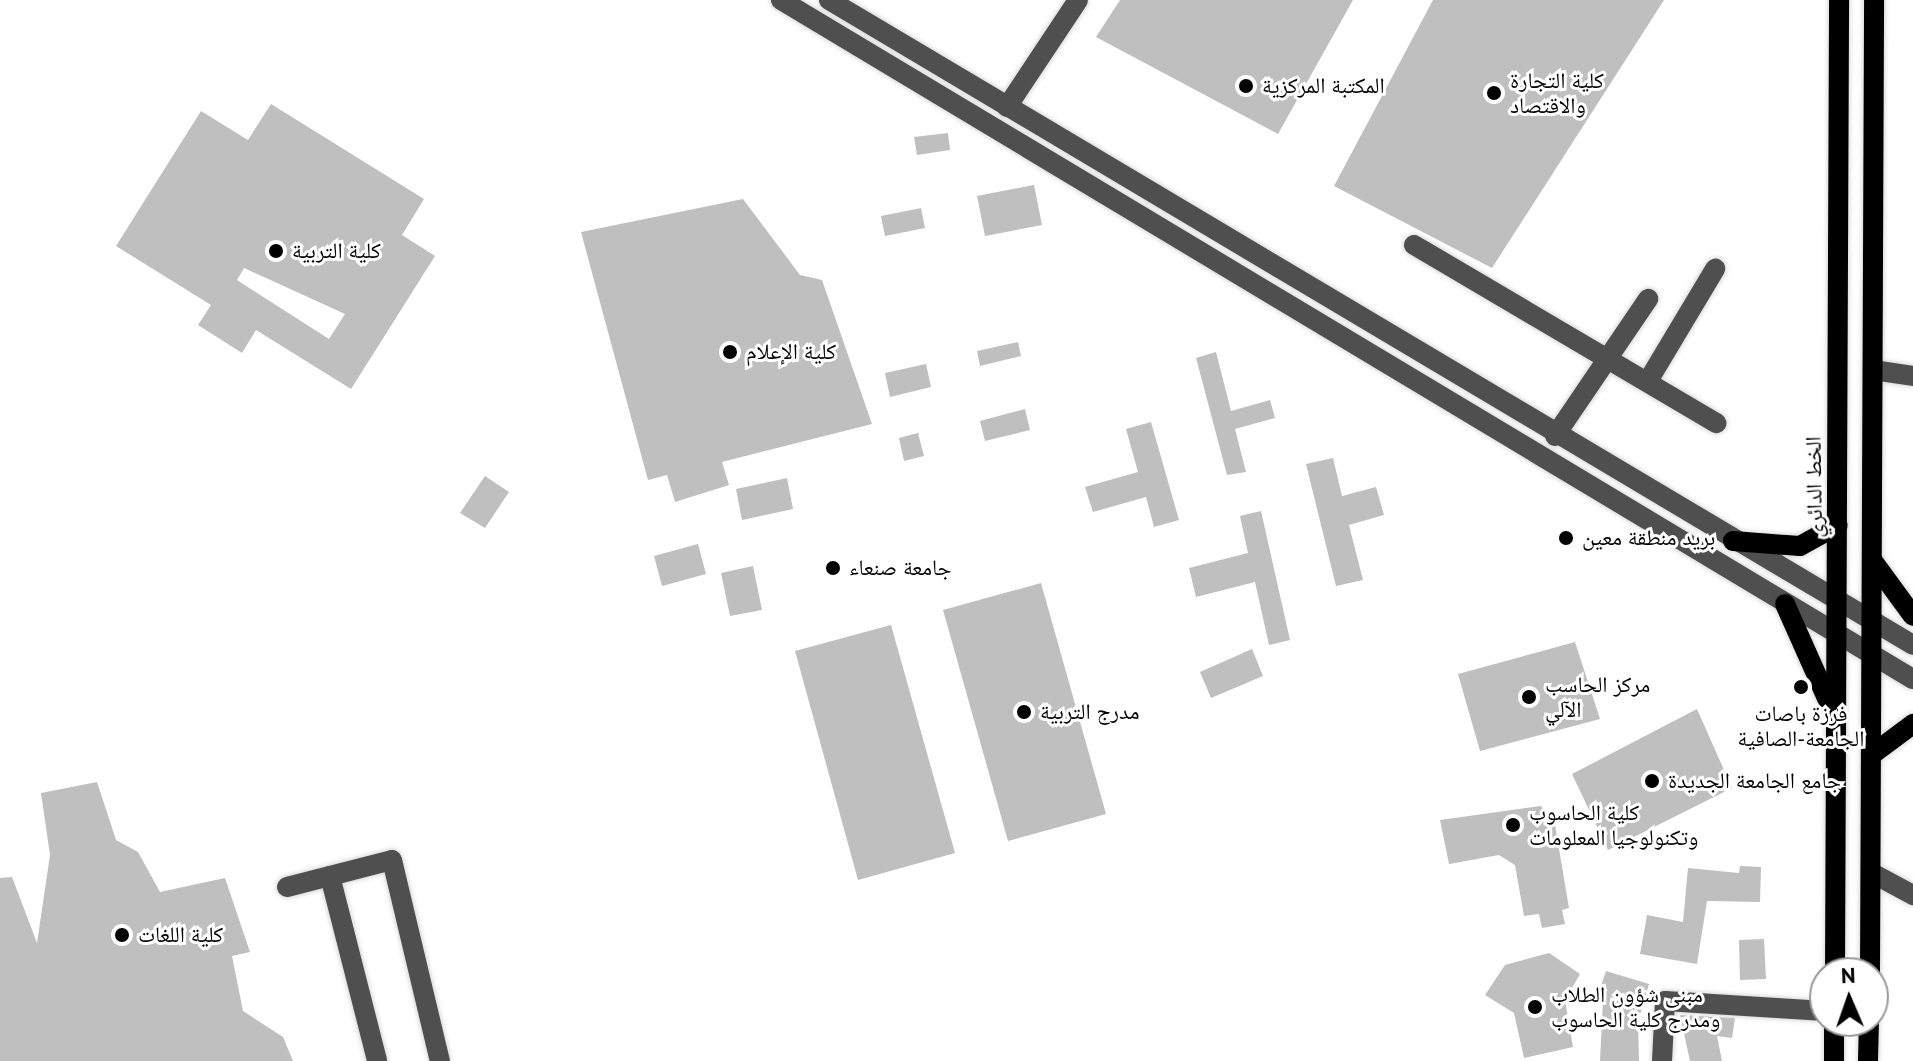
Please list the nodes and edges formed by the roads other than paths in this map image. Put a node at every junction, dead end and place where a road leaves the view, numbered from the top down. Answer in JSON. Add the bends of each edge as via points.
{"nodes":[{"id":1,"x":781,"y":0,"type":"edge"},
{"id":2,"x":829,"y":0,"type":"edge"},
{"id":3,"x":1078,"y":0,"type":"edge"},
{"id":4,"x":1839,"y":0,"type":"edge"},
{"id":5,"x":1874,"y":0,"type":"edge"},
{"id":6,"x":1007,"y":107,"type":"junction"},
{"id":7,"x":1414,"y":245,"type":"dead end"},
{"id":8,"x":1715,"y":269,"type":"dead end"},
{"id":9,"x":1648,"y":299,"type":"dead end"},
{"id":10,"x":1612,"y":358,"type":"junction"},
{"id":11,"x":1873,"y":370,"type":"junction"},
{"id":12,"x":1913,"y":376,"type":"edge"},
{"id":13,"x":1648,"y":381,"type":"junction"},
{"id":14,"x":1716,"y":423,"type":"dead end"},
{"id":15,"x":1560,"y":439,"type":"junction"},
{"id":16,"x":1548,"y":461,"type":"junction"},
{"id":17,"x":1838,"y":525,"type":"junction"},
{"id":18,"x":1733,"y":541,"type":"junction"},
{"id":19,"x":1872,"y":560,"type":"junction"},
{"id":20,"x":1785,"y":604,"type":"junction"},
{"id":21,"x":1840,"y":607,"type":"junction"},
{"id":22,"x":1913,"y":616,"type":"edge"},
{"id":23,"x":1874,"y":625,"type":"junction"},
{"id":24,"x":1839,"y":635,"type":"junction"},
{"id":25,"x":1913,"y":645,"type":"edge"},
{"id":26,"x":1873,"y":655,"type":"junction"},
{"id":27,"x":1913,"y":679,"type":"edge"},
{"id":28,"x":1838,"y":723,"type":"junction"},
{"id":29,"x":1913,"y":724,"type":"edge"},
{"id":30,"x":1874,"y":753,"type":"junction"},
{"id":31,"x":1872,"y":873,"type":"junction"},
{"id":32,"x":330,"y":876,"type":"junction"},
{"id":33,"x":287,"y":887,"type":"dead end"},
{"id":34,"x":1913,"y":895,"type":"edge"},
{"id":35,"x":1835,"y":957,"type":"edge"},
{"id":36,"x":1870,"y":957,"type":"edge"},
{"id":37,"x":1809,"y":1010,"type":"edge"},
{"id":38,"x":1834,"y":1037,"type":"edge"},
{"id":39,"x":1869,"y":1037,"type":"edge"},
{"id":40,"x":377,"y":1061,"type":"edge"},
{"id":41,"x":440,"y":1061,"type":"edge"},
{"id":42,"x":1662,"y":1061,"type":"edge"},
{"id":43,"x":1834,"y":1061,"type":"edge"},
{"id":44,"x":1868,"y":1061,"type":"edge"}],
"edges":[{"from":1,"to":16,"type":"street"},
{"from":2,"to":6,"type":"street"},
{"from":3,"to":6,"type":"street"},
{"from":4,"to":17,"type":"main road","name":"الخط الدائري"},
{"from":5,"to":11,"type":"main road"},
{"from":6,"to":15,"type":"street"},
{"from":7,"to":10,"type":"street"},
{"from":8,"to":13,"type":"street"},
{"from":9,"to":10,"type":"street"},
{"from":10,"to":13,"type":"street"},
{"from":10,"to":15,"type":"street","via":[[1591,392],[1588,410]]},
{"from":11,"to":12,"type":"street"},
{"from":11,"to":19,"type":"main road"},
{"from":13,"to":14,"type":"street"},
{"from":15,"to":16,"type":"street"},
{"from":15,"to":18,"type":"street"},
{"from":16,"to":20,"type":"street"},
{"from":17,"to":18,"type":"main road","via":[[1800,546]]},
{"from":17,"to":21,"type":"main road","name":"الخط الدائري"},
{"from":18,"to":21,"type":"street"},
{"from":19,"to":22,"type":"main road"},
{"from":19,"to":23,"type":"main road"},
{"from":20,"to":24,"type":"street"},
{"from":20,"to":28,"type":"main road"},
{"from":21,"to":23,"type":"street"},
{"from":21,"to":24,"type":"main road","name":"الخط الدائري"},
{"from":23,"to":25,"type":"street"},
{"from":23,"to":26,"type":"main road"},
{"from":24,"to":26,"type":"street"},
{"from":24,"to":28,"type":"main road","name":"الخط الدائري"},
{"from":26,"to":27,"type":"street"},
{"from":26,"to":30,"type":"main road"},
{"from":28,"to":35,"type":"main road","name":"الخط الدائري"},
{"from":29,"to":30,"type":"main road"},
{"from":30,"to":31,"type":"main road"},
{"from":31,"to":34,"type":"street"},
{"from":31,"to":36,"type":"main road"},
{"from":32,"to":33,"type":"street"},
{"from":32,"to":40,"type":"street"},
{"from":32,"to":41,"type":"street","via":[[392,860]]},
{"from":37,"to":42,"type":"street","via":[[1665,1001]]},
{"from":38,"to":43,"type":"main road"},
{"from":39,"to":44,"type":"main road"}]}
